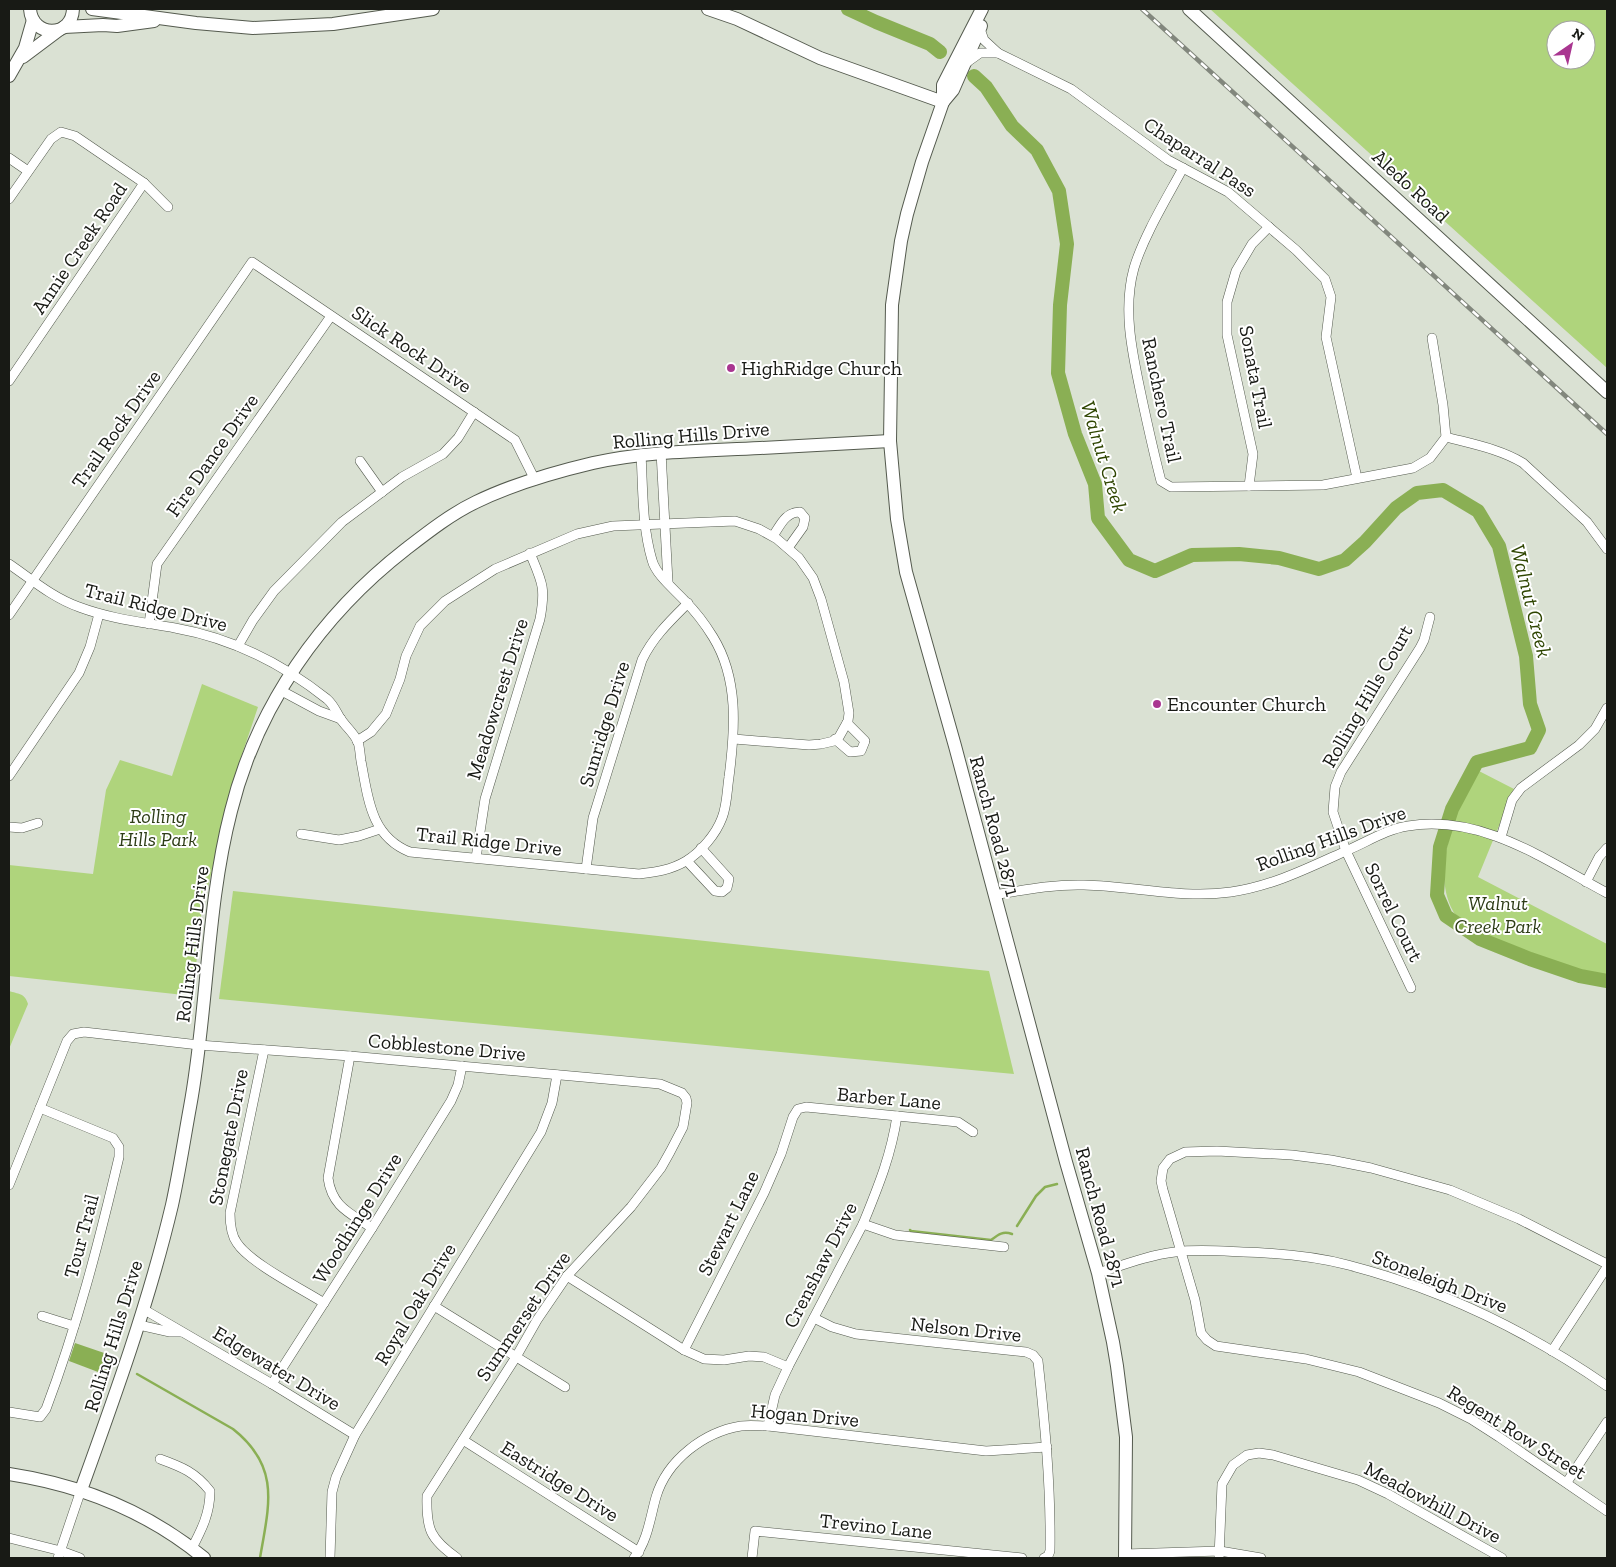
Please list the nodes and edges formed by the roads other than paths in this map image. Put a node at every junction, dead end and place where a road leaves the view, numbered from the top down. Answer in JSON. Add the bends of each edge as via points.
{"nodes":[{"id":1,"x":73,"y":9,"type":"edge"},
{"id":2,"x":92,"y":9,"type":"edge"},
{"id":3,"x":433,"y":9,"type":"edge"},
{"id":4,"x":708,"y":9,"type":"edge"},
{"id":5,"x":982,"y":9,"type":"edge"},
{"id":6,"x":990,"y":9,"type":"edge"},
{"id":7,"x":1190,"y":9,"type":"edge"},
{"id":8,"x":31,"y":14,"type":"edge"},
{"id":9,"x":169,"y":19,"type":"junction"},
{"id":10,"x":62,"y":29,"type":"junction"},
{"id":11,"x":980,"y":29,"type":"junction"},
{"id":12,"x":998,"y":53,"type":"junction"},
{"id":13,"x":20,"y":60,"type":"junction"},
{"id":14,"x":964,"y":64,"type":"junction"},
{"id":15,"x":9,"y":76,"type":"edge"},
{"id":16,"x":943,"y":102,"type":"junction"},
{"id":17,"x":9,"y":158,"type":"edge"},
{"id":18,"x":1182,"y":168,"type":"junction"},
{"id":19,"x":28,"y":171,"type":"junction"},
{"id":20,"x":144,"y":183,"type":"junction"},
{"id":21,"x":9,"y":199,"type":"edge"},
{"id":22,"x":168,"y":207,"type":"dead end"},
{"id":23,"x":1269,"y":227,"type":"junction"},
{"id":24,"x":252,"y":262,"type":"joint"},
{"id":25,"x":331,"y":316,"type":"junction"},
{"id":26,"x":1432,"y":338,"type":"dead end"},
{"id":27,"x":9,"y":381,"type":"edge"},
{"id":28,"x":1607,"y":392,"type":"edge"},
{"id":29,"x":474,"y":412,"type":"junction"},
{"id":30,"x":1446,"y":437,"type":"junction"},
{"id":31,"x":890,"y":441,"type":"junction"},
{"id":32,"x":661,"y":452,"type":"junction"},
{"id":33,"x":641,"y":454,"type":"junction"},
{"id":34,"x":360,"y":461,"type":"dead end"},
{"id":35,"x":1357,"y":478,"type":"junction"},
{"id":36,"x":535,"y":480,"type":"junction"},
{"id":37,"x":1249,"y":486,"type":"junction"},
{"id":38,"x":382,"y":492,"type":"junction"},
{"id":39,"x":666,"y":523,"type":"junction"},
{"id":40,"x":646,"y":524,"type":"junction"},
{"id":41,"x":773,"y":536,"type":"junction"},
{"id":42,"x":788,"y":548,"type":"junction"},
{"id":43,"x":1607,"y":549,"type":"edge"},
{"id":44,"x":530,"y":553,"type":"junction"},
{"id":45,"x":9,"y":564,"type":"edge"},
{"id":46,"x":32,"y":580,"type":"junction"},
{"id":47,"x":668,"y":582,"type":"junction"},
{"id":48,"x":688,"y":603,"type":"junction"},
{"id":49,"x":99,"y":614,"type":"junction"},
{"id":50,"x":9,"y":615,"type":"edge"},
{"id":51,"x":1430,"y":617,"type":"dead end"},
{"id":52,"x":149,"y":624,"type":"junction"},
{"id":53,"x":238,"y":646,"type":"junction"},
{"id":54,"x":290,"y":673,"type":"junction"},
{"id":55,"x":280,"y":690,"type":"junction"},
{"id":56,"x":1607,"y":708,"type":"edge"},
{"id":57,"x":341,"y":719,"type":"junction"},
{"id":58,"x":847,"y":723,"type":"junction"},
{"id":59,"x":734,"y":739,"type":"junction"},
{"id":60,"x":836,"y":739,"type":"junction"},
{"id":61,"x":357,"y":741,"type":"junction"},
{"id":62,"x":9,"y":776,"type":"edge"},
{"id":63,"x":38,"y":824,"type":"dead end"},
{"id":64,"x":9,"y":827,"type":"edge"},
{"id":65,"x":380,"y":829,"type":"junction"},
{"id":66,"x":301,"y":834,"type":"dead end"},
{"id":67,"x":1501,"y":837,"type":"junction"},
{"id":68,"x":701,"y":848,"type":"junction"},
{"id":69,"x":1607,"y":848,"type":"edge"},
{"id":70,"x":1346,"y":851,"type":"junction"},
{"id":71,"x":476,"y":858,"type":"junction"},
{"id":72,"x":687,"y":861,"type":"junction"},
{"id":73,"x":586,"y":869,"type":"junction"},
{"id":74,"x":1586,"y":882,"type":"junction"},
{"id":75,"x":1607,"y":893,"type":"edge"},
{"id":76,"x":994,"y":895,"type":"junction"},
{"id":77,"x":1411,"y":988,"type":"dead end"},
{"id":78,"x":199,"y":1045,"type":"junction"},
{"id":79,"x":264,"y":1050,"type":"junction"},
{"id":80,"x":350,"y":1056,"type":"junction"},
{"id":81,"x":462,"y":1066,"type":"junction"},
{"id":82,"x":557,"y":1075,"type":"junction"},
{"id":83,"x":686,"y":1098,"type":"joint"},
{"id":84,"x":40,"y":1108,"type":"junction"},
{"id":85,"x":798,"y":1109,"type":"joint"},
{"id":86,"x":897,"y":1116,"type":"junction"},
{"id":87,"x":973,"y":1132,"type":"dead end"},
{"id":88,"x":9,"y":1185,"type":"edge"},
{"id":89,"x":863,"y":1224,"type":"junction"},
{"id":90,"x":372,"y":1228,"type":"junction"},
{"id":91,"x":1004,"y":1247,"type":"dead end"},
{"id":92,"x":1180,"y":1251,"type":"junction"},
{"id":93,"x":1607,"y":1265,"type":"edge"},
{"id":94,"x":1098,"y":1273,"type":"junction"},
{"id":95,"x":567,"y":1276,"type":"junction"},
{"id":96,"x":324,"y":1303,"type":"junction"},
{"id":97,"x":434,"y":1306,"type":"junction"},
{"id":98,"x":143,"y":1309,"type":"junction"},
{"id":99,"x":42,"y":1316,"type":"dead end"},
{"id":100,"x":814,"y":1318,"type":"junction"},
{"id":101,"x":138,"y":1324,"type":"junction"},
{"id":102,"x":74,"y":1326,"type":"junction"},
{"id":103,"x":182,"y":1332,"type":"junction"},
{"id":104,"x":684,"y":1350,"type":"junction"},
{"id":105,"x":1552,"y":1351,"type":"junction"},
{"id":106,"x":516,"y":1356,"type":"junction"},
{"id":107,"x":788,"y":1367,"type":"junction"},
{"id":108,"x":272,"y":1384,"type":"junction"},
{"id":109,"x":1607,"y":1386,"type":"edge"},
{"id":110,"x":565,"y":1387,"type":"dead end"},
{"id":111,"x":9,"y":1412,"type":"edge"},
{"id":112,"x":1607,"y":1422,"type":"edge"},
{"id":113,"x":768,"y":1426,"type":"junction"},
{"id":114,"x":355,"y":1435,"type":"junction"},
{"id":115,"x":463,"y":1440,"type":"junction"},
{"id":116,"x":1047,"y":1447,"type":"junction"},
{"id":117,"x":160,"y":1459,"type":"dead end"},
{"id":118,"x":9,"y":1474,"type":"edge"},
{"id":119,"x":1567,"y":1482,"type":"junction"},
{"id":120,"x":81,"y":1490,"type":"junction"},
{"id":121,"x":1607,"y":1511,"type":"edge"},
{"id":122,"x":9,"y":1538,"type":"edge"},
{"id":123,"x":192,"y":1548,"type":"junction"},
{"id":124,"x":59,"y":1554,"type":"edge"},
{"id":125,"x":637,"y":1555,"type":"edge"},
{"id":126,"x":1219,"y":1555,"type":"edge"},
{"id":127,"x":1125,"y":1556,"type":"edge"},
{"id":128,"x":1046,"y":1557,"type":"edge"},
{"id":129,"x":80,"y":1558,"type":"edge"},
{"id":130,"x":204,"y":1558,"type":"edge"},
{"id":131,"x":330,"y":1558,"type":"edge"},
{"id":132,"x":457,"y":1558,"type":"edge"},
{"id":133,"x":752,"y":1558,"type":"edge"},
{"id":134,"x":1022,"y":1558,"type":"edge"},
{"id":135,"x":1261,"y":1558,"type":"edge"},
{"id":136,"x":1502,"y":1558,"type":"edge"}],
"edges":[{"from":1,"to":10,"type":"street","via":[[72,18]]},
{"from":2,"to":9,"type":"street"},
{"from":3,"to":9,"type":"street","via":[[333,24],[253,28]]},
{"from":4,"to":16,"type":"street","via":[[820,58]]},
{"from":5,"to":16,"type":"street","name":"Ranch Road 2871","via":[[943,85]]},
{"from":6,"to":11,"type":"street","name":"Ranch Road 2871"},
{"from":7,"to":28,"type":"street","name":"Aledo Road"},
{"from":8,"to":10,"type":"street","via":[[41,28]]},
{"from":8,"to":13,"type":"street","via":[[30,36]]},
{"from":9,"to":10,"type":"street"},
{"from":10,"to":13,"type":"street"},
{"from":11,"to":12,"type":"street","name":"Chaparral Pass","via":[[984,40]]},
{"from":11,"to":14,"type":"street","name":"Ranch Road 2871"},
{"from":12,"to":14,"type":"street","via":[[980,54]]},
{"from":12,"to":18,"type":"street","name":"Chaparral Pass","via":[[1070,89]]},
{"from":13,"to":15,"type":"street"},
{"from":14,"to":16,"type":"street","name":"Ranch Road 2871","via":[[954,90]]},
{"from":16,"to":31,"type":"street","name":"Ranch Road 2871","via":[[907,214],[898,260],[892,305]]},
{"from":17,"to":19,"type":"street"},
{"from":18,"to":23,"type":"street","name":"Chaparral Pass","via":[[1228,192]]},
{"from":18,"to":37,"type":"street","name":"Ranchero Trail","via":[[1134,267],[1128,305],[1136,371],[1161,481],[1171,487]]},
{"from":19,"to":20,"type":"street","via":[[51,139],[61,132],[75,136]]},
{"from":19,"to":21,"type":"street"},
{"from":20,"to":22,"type":"street"},
{"from":20,"to":27,"type":"street","name":"Annie Creek Road"},
{"from":23,"to":35,"type":"street","name":"Chaparral Pass","via":[[1324,279],[1331,297],[1326,337]]},
{"from":23,"to":37,"type":"street","name":"Sonata Trail","via":[[1252,244],[1236,271],[1227,302],[1227,335],[1253,454]]},
{"from":24,"to":25,"type":"street","name":"Slick Rock Drive"},
{"from":24,"to":46,"type":"street","name":"Trail Rock Drive"},
{"from":25,"to":29,"type":"street","name":"Slick Rock Drive"},
{"from":25,"to":52,"type":"street","name":"Fire Dance Drive","via":[[157,564]]},
{"from":26,"to":30,"type":"street","via":[[1444,405]]},
{"from":29,"to":36,"type":"street","name":"Slick Rock Drive","via":[[515,440]]},
{"from":29,"to":38,"type":"street","via":[[458,438],[443,454]]},
{"from":30,"to":35,"type":"street","name":"Ranchero Trail","via":[[1430,458],[1412,468]]},
{"from":30,"to":43,"type":"street","via":[[1496,450],[1523,463],[1587,522]]},
{"from":31,"to":32,"type":"street","name":"Rolling Hills Drive"},
{"from":31,"to":76,"type":"street","name":"Ranch Road 2871","via":[[897,519],[906,572]]},
{"from":32,"to":33,"type":"street","name":"Rolling Hills Drive"},
{"from":32,"to":39,"type":"street"},
{"from":33,"to":36,"type":"street","name":"Rolling Hills Drive"},
{"from":33,"to":40,"type":"street","name":"Trail Ridge Drive"},
{"from":34,"to":38,"type":"street"},
{"from":35,"to":37,"type":"street","name":"Ranchero Trail","via":[[1323,484]]},
{"from":36,"to":54,"type":"street","name":"Rolling Hills Drive","via":[[475,503],[406,549],[338,612]]},
{"from":38,"to":53,"type":"street","via":[[342,522],[274,591]]},
{"from":39,"to":40,"type":"street"},
{"from":39,"to":41,"type":"street","via":[[735,521]]},
{"from":39,"to":47,"type":"street"},
{"from":40,"to":44,"type":"street","via":[[614,526],[577,534]]},
{"from":40,"to":47,"type":"street","name":"Trail Ridge Drive","via":[[652,562]]},
{"from":41,"to":42,"type":"street"},
{"from":41,"to":42,"type":"street","via":[[788,515],[800,512],[805,518],[803,528]]},
{"from":42,"to":58,"type":"street","via":[[813,578],[821,599],[849,705]]},
{"from":44,"to":61,"type":"street","via":[[495,569],[446,601],[420,626],[386,714],[371,732]]},
{"from":44,"to":71,"type":"street","name":"Meadowcrest Drive","via":[[542,582],[544,597],[485,799]]},
{"from":45,"to":46,"type":"street","name":"Trail Ridge Drive"},
{"from":46,"to":49,"type":"street","name":"Trail Ridge Drive","via":[[77,607]]},
{"from":46,"to":50,"type":"street","name":"Trail Rock Drive"},
{"from":47,"to":48,"type":"street","name":"Trail Ridge Drive"},
{"from":48,"to":59,"type":"street","name":"Trail Ridge Drive","via":[[713,637],[725,662],[734,708]]},
{"from":48,"to":73,"type":"street","name":"Sunridge Drive","via":[[665,625],[642,660],[594,818]]},
{"from":49,"to":52,"type":"street","name":"Trail Ridge Drive"},
{"from":49,"to":62,"type":"street","via":[[79,672]]},
{"from":51,"to":70,"type":"street","name":"Rolling Hills Court","via":[[1420,648],[1341,772],[1335,788],[1333,812]]},
{"from":52,"to":53,"type":"street","name":"Trail Ridge Drive","via":[[196,632]]},
{"from":53,"to":54,"type":"street","name":"Trail Ridge Drive"},
{"from":54,"to":55,"type":"street","name":"Rolling Hills Drive"},
{"from":54,"to":57,"type":"street","name":"Trail Ridge Drive","via":[[332,703]]},
{"from":55,"to":57,"type":"street"},
{"from":55,"to":78,"type":"street","name":"Rolling Hills Drive","via":[[257,736],[231,810],[219,872]]},
{"from":56,"to":67,"type":"street","via":[[1595,729],[1579,745],[1521,788],[1512,800]]},
{"from":57,"to":61,"type":"street","name":"Trail Ridge Drive"},
{"from":58,"to":60,"type":"street"},
{"from":58,"to":60,"type":"street","via":[[865,741],[861,751],[850,752]]},
{"from":59,"to":60,"type":"street","via":[[809,745]]},
{"from":59,"to":68,"type":"street","name":"Trail Ridge Drive","via":[[722,817]]},
{"from":61,"to":65,"type":"street","name":"Trail Ridge Drive","via":[[368,800]]},
{"from":63,"to":64,"type":"street"},
{"from":65,"to":66,"type":"street","via":[[338,840]]},
{"from":65,"to":71,"type":"street","name":"Trail Ridge Drive","via":[[394,843],[410,852]]},
{"from":67,"to":70,"type":"street","name":"Rolling Hills Drive","via":[[1469,827],[1445,824],[1406,826]]},
{"from":67,"to":74,"type":"street","name":"Rolling Hills Drive"},
{"from":68,"to":72,"type":"street","name":"Trail Ridge Drive"},
{"from":68,"to":72,"type":"street","via":[[727,876],[730,882],[727,888],[722,892],[715,891]]},
{"from":69,"to":74,"type":"street"},
{"from":70,"to":76,"type":"street","name":"Rolling Hills Drive","via":[[1290,876],[1231,892],[1199,894],[1052,885]]},
{"from":70,"to":77,"type":"street","name":"Sorrel Court"},
{"from":71,"to":73,"type":"street","name":"Trail Ridge Drive"},
{"from":72,"to":73,"type":"street","name":"Trail Ridge Drive","via":[[669,870],[639,874]]},
{"from":74,"to":75,"type":"street","name":"Rolling Hills Drive"},
{"from":76,"to":94,"type":"street","name":"Ranch Road 2871"},
{"from":78,"to":79,"type":"street","name":"Cobblestone Drive"},
{"from":78,"to":84,"type":"street","name":"Cobblestone Drive","via":[[84,1032],[72,1034]]},
{"from":78,"to":98,"type":"street","name":"Rolling Hills Drive","via":[[172,1204]]},
{"from":79,"to":80,"type":"street","name":"Cobblestone Drive"},
{"from":79,"to":96,"type":"street","name":"Stonegate Drive","via":[[230,1213],[234,1238],[253,1259]]},
{"from":80,"to":81,"type":"street","name":"Cobblestone Drive"},
{"from":80,"to":90,"type":"street","via":[[328,1178],[336,1203]]},
{"from":81,"to":82,"type":"street","name":"Cobblestone Drive"},
{"from":81,"to":90,"type":"street","name":"Woodhinge Drive","via":[[451,1101]]},
{"from":82,"to":83,"type":"street","name":"Cobblestone Drive","via":[[660,1084],[682,1092]]},
{"from":82,"to":97,"type":"street","name":"Royal Oak Drive","via":[[552,1104],[541,1132]]},
{"from":83,"to":95,"type":"street","name":"Summerset Drive","via":[[683,1128],[661,1168],[632,1207]]},
{"from":84,"to":88,"type":"street"},
{"from":84,"to":102,"type":"street","name":"Tour Trail","via":[[113,1138],[119,1147],[97,1249]]},
{"from":85,"to":86,"type":"street","name":"Barber Lane"},
{"from":85,"to":104,"type":"street","name":"Stewart Lane","via":[[764,1193]]},
{"from":86,"to":87,"type":"street","name":"Barber Lane","via":[[958,1122]]},
{"from":86,"to":89,"type":"street","name":"Crenshaw Drive","via":[[884,1170]]},
{"from":89,"to":91,"type":"street","via":[[895,1235]]},
{"from":89,"to":100,"type":"street","name":"Crenshaw Drive"},
{"from":90,"to":96,"type":"street","name":"Woodhinge Drive"},
{"from":92,"to":93,"type":"street","name":"Regent Row Street","via":[[1161,1181],[1163,1168],[1170,1159],[1185,1152],[1217,1151],[1331,1160],[1450,1190],[1520,1219]]},
{"from":92,"to":94,"type":"street","name":"Stoneleigh Drive"},
{"from":92,"to":105,"type":"street","name":"Stoneleigh Drive","via":[[1273,1253],[1348,1265],[1410,1283],[1492,1318]]},
{"from":92,"to":119,"type":"street","name":"Regent Row Street","via":[[1201,1333],[1216,1346],[1306,1359],[1368,1375],[1439,1403],[1471,1420]]},
{"from":93,"to":105,"type":"street"},
{"from":94,"to":127,"type":"street","name":"Ranch Road 2871","via":[[1113,1342],[1126,1437]]},
{"from":95,"to":104,"type":"street"},
{"from":95,"to":106,"type":"street","name":"Summerset Drive"},
{"from":96,"to":108,"type":"street","name":"Woodhinge Drive"},
{"from":97,"to":106,"type":"street"},
{"from":97,"to":114,"type":"street","name":"Royal Oak Drive"},
{"from":98,"to":101,"type":"street","name":"Rolling Hills Drive"},
{"from":98,"to":103,"type":"street","name":"Edgewater Drive"},
{"from":99,"to":102,"type":"street"},
{"from":100,"to":107,"type":"street","name":"Crenshaw Drive"},
{"from":100,"to":116,"type":"street","name":"Nelson Drive","via":[[856,1334],[1033,1355],[1038,1362]]},
{"from":101,"to":103,"type":"street","name":"Edgewater Drive"},
{"from":101,"to":120,"type":"street","name":"Rolling Hills Drive"},
{"from":102,"to":111,"type":"street","name":"Tour Trail","via":[[46,1409],[40,1417]]},
{"from":103,"to":108,"type":"street","name":"Edgewater Drive"},
{"from":104,"to":107,"type":"street","via":[[704,1359],[764,1357]]},
{"from":105,"to":109,"type":"street","name":"Stoneleigh Drive"},
{"from":106,"to":110,"type":"street"},
{"from":106,"to":115,"type":"street","name":"Summerset Drive"},
{"from":107,"to":113,"type":"street","name":"Crenshaw Drive","via":[[775,1395]]},
{"from":108,"to":114,"type":"street","name":"Edgewater Drive"},
{"from":112,"to":119,"type":"street"},
{"from":113,"to":116,"type":"street","name":"Hogan Drive","via":[[986,1451]]},
{"from":113,"to":125,"type":"street","name":"Hogan Drive","via":[[742,1426],[717,1432],[692,1446],[671,1468],[657,1495],[649,1530]]},
{"from":114,"to":131,"type":"street","name":"Royal Oak Drive","via":[[332,1492]]},
{"from":115,"to":125,"type":"street","name":"Eastridge Drive"},
{"from":115,"to":132,"type":"street","name":"Summerset Drive","via":[[427,1496],[426,1518],[434,1537]]},
{"from":116,"to":128,"type":"street","name":"Nelson Drive","via":[[1051,1504],[1050,1550]]},
{"from":117,"to":123,"type":"street","via":[[189,1470],[210,1491],[210,1507]]},
{"from":118,"to":120,"type":"street"},
{"from":119,"to":121,"type":"street","name":"Regent Row Street"},
{"from":120,"to":123,"type":"street","via":[[127,1509]]},
{"from":120,"to":124,"type":"street","name":"Rolling Hills Drive"},
{"from":122,"to":124,"type":"street"},
{"from":123,"to":130,"type":"street"},
{"from":124,"to":129,"type":"street"},
{"from":126,"to":127,"type":"street"},
{"from":126,"to":135,"type":"street"},
{"from":126,"to":136,"type":"street","name":"Meadowhill Drive","via":[[1222,1484],[1233,1465],[1247,1455],[1259,1453],[1358,1480]]},
{"from":133,"to":134,"type":"street","name":"Trevino Lane","via":[[755,1531]]}]}
